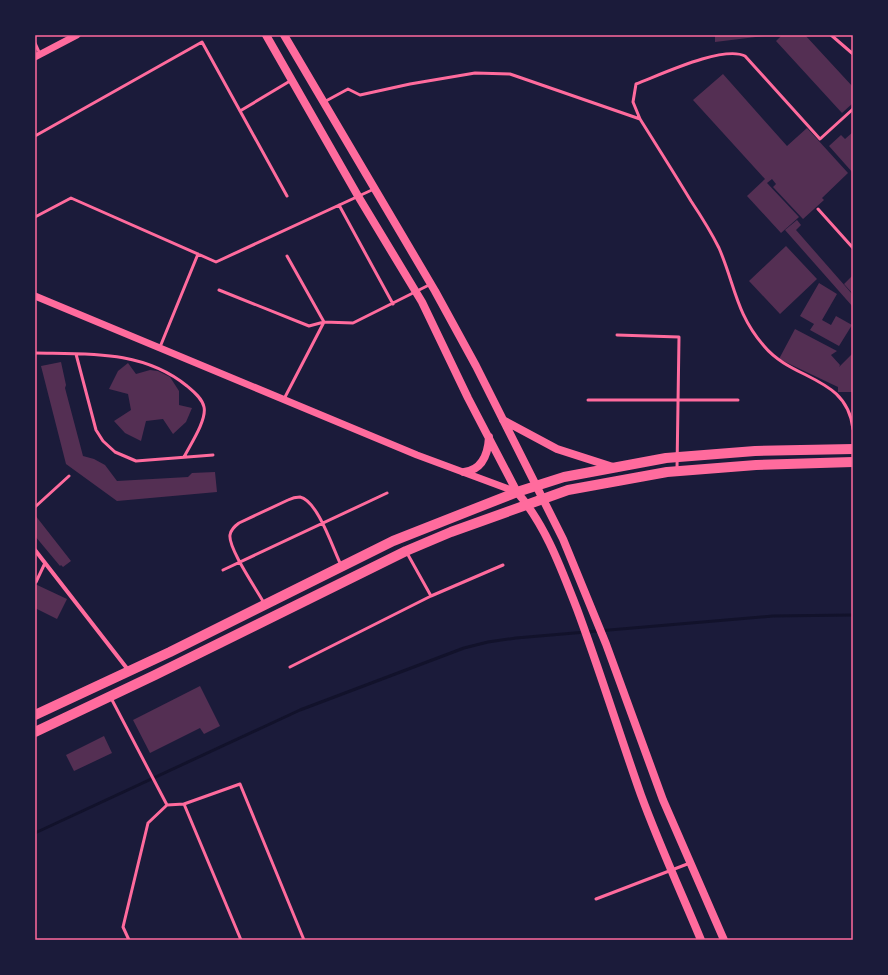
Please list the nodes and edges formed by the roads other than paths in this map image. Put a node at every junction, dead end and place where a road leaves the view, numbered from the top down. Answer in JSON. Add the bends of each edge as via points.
{"nodes":[{"id":1,"x":77,"y":35,"type":"edge"},
{"id":2,"x":266,"y":35,"type":"edge"},
{"id":3,"x":284,"y":35,"type":"edge"},
{"id":4,"x":831,"y":35,"type":"edge"},
{"id":5,"x":35,"y":43,"type":"edge"},
{"id":6,"x":853,"y":54,"type":"edge"},
{"id":7,"x":38,"y":55,"type":"edge"},
{"id":8,"x":292,"y":80,"type":"junction"},
{"id":9,"x":323,"y":102,"type":"junction"},
{"id":10,"x":853,"y":109,"type":"edge"},
{"id":11,"x":240,"y":111,"type":"junction"},
{"id":12,"x":640,"y":119,"type":"junction"},
{"id":13,"x":35,"y":136,"type":"edge"},
{"id":14,"x":374,"y":189,"type":"junction"},
{"id":15,"x":287,"y":196,"type":"dead end"},
{"id":16,"x":358,"y":196,"type":"junction"},
{"id":17,"x":339,"y":205,"type":"junction"},
{"id":18,"x":818,"y":209,"type":"dead end"},
{"id":19,"x":35,"y":217,"type":"edge"},
{"id":20,"x":853,"y":248,"type":"edge"},
{"id":21,"x":198,"y":254,"type":"junction"},
{"id":22,"x":287,"y":256,"type":"dead end"},
{"id":23,"x":431,"y":284,"type":"junction"},
{"id":24,"x":219,"y":290,"type":"dead end"},
{"id":25,"x":416,"y":292,"type":"junction"},
{"id":26,"x":35,"y":296,"type":"edge"},
{"id":27,"x":393,"y":304,"type":"junction"},
{"id":28,"x":324,"y":322,"type":"junction"},
{"id":29,"x":617,"y":335,"type":"dead end"},
{"id":30,"x":160,"y":347,"type":"junction"},
{"id":31,"x":35,"y":352,"type":"edge"},
{"id":32,"x":76,"y":354,"type":"junction"},
{"id":33,"x":284,"y":399,"type":"junction"},
{"id":34,"x":588,"y":400,"type":"dead end"},
{"id":35,"x":677,"y":400,"type":"junction"},
{"id":36,"x":738,"y":400,"type":"dead end"},
{"id":37,"x":502,"y":420,"type":"junction"},
{"id":38,"x":853,"y":429,"type":"edge"},
{"id":39,"x":489,"y":436,"type":"junction"},
{"id":40,"x":853,"y":449,"type":"edge"},
{"id":41,"x":213,"y":455,"type":"dead end"},
{"id":42,"x":184,"y":457,"type":"junction"},
{"id":43,"x":677,"y":457,"type":"junction"},
{"id":44,"x":853,"y":462,"type":"edge"},
{"id":45,"x":616,"y":467,"type":"junction"},
{"id":46,"x":678,"y":471,"type":"junction"},
{"id":47,"x":464,"y":472,"type":"junction"},
{"id":48,"x":69,"y":476,"type":"dead end"},
{"id":49,"x":536,"y":486,"type":"junction"},
{"id":50,"x":517,"y":492,"type":"junction"},
{"id":51,"x":387,"y":493,"type":"dead end"},
{"id":52,"x":543,"y":500,"type":"junction"},
{"id":53,"x":528,"y":504,"type":"junction"},
{"id":54,"x":35,"y":507,"type":"edge"},
{"id":55,"x":321,"y":523,"type":"junction"},
{"id":56,"x":35,"y":550,"type":"edge"},
{"id":57,"x":406,"y":551,"type":"junction"},
{"id":58,"x":240,"y":562,"type":"junction"},
{"id":59,"x":46,"y":564,"type":"junction"},
{"id":60,"x":502,"y":565,"type":"dead end"},
{"id":61,"x":342,"y":567,"type":"junction"},
{"id":62,"x":223,"y":570,"type":"dead end"},
{"id":63,"x":36,"y":582,"type":"dead end"},
{"id":64,"x":431,"y":596,"type":"junction"},
{"id":65,"x":265,"y":605,"type":"junction"},
{"id":66,"x":290,"y":667,"type":"dead end"},
{"id":67,"x":128,"y":671,"type":"junction"},
{"id":68,"x":110,"y":696,"type":"junction"},
{"id":69,"x":35,"y":715,"type":"edge"},
{"id":70,"x":35,"y":732,"type":"edge"},
{"id":71,"x":184,"y":804,"type":"junction"},
{"id":72,"x":167,"y":805,"type":"junction"},
{"id":73,"x":690,"y":863,"type":"junction"},
{"id":74,"x":672,"y":870,"type":"junction"},
{"id":75,"x":596,"y":899,"type":"dead end"},
{"id":76,"x":129,"y":940,"type":"edge"},
{"id":77,"x":241,"y":940,"type":"edge"},
{"id":78,"x":304,"y":940,"type":"edge"},
{"id":79,"x":701,"y":940,"type":"edge"},
{"id":80,"x":724,"y":940,"type":"edge"}],
"edges":[{"from":1,"to":7,"type":"street"},
{"from":2,"to":8,"type":"main road"},
{"from":3,"to":9,"type":"main road"},
{"from":4,"to":6,"type":"lane"},
{"from":5,"to":7,"type":"lane"},
{"from":8,"to":11,"type":"lane"},
{"from":8,"to":16,"type":"main road"},
{"from":9,"to":12,"type":"lane","via":[[348,89],[360,95],[475,74],[510,74]]},
{"from":9,"to":14,"type":"main road"},
{"from":10,"to":12,"type":"lane","via":[[820,139],[746,56],[738,52],[708,57],[636,84],[633,102]]},
{"from":11,"to":13,"type":"lane","via":[[202,42]]},
{"from":11,"to":15,"type":"lane"},
{"from":12,"to":38,"type":"lane","via":[[718,247],[738,306],[749,327],[776,358],[836,393],[845,402],[851,414]]},
{"from":14,"to":16,"type":"lane"},
{"from":14,"to":23,"type":"main road"},
{"from":16,"to":17,"type":"lane"},
{"from":16,"to":25,"type":"main road"},
{"from":17,"to":21,"type":"lane","via":[[216,262]]},
{"from":17,"to":27,"type":"lane"},
{"from":18,"to":20,"type":"lane"},
{"from":19,"to":21,"type":"lane","via":[[71,198]]},
{"from":21,"to":30,"type":"lane"},
{"from":22,"to":28,"type":"lane"},
{"from":23,"to":25,"type":"lane"},
{"from":23,"to":37,"type":"main road"},
{"from":24,"to":28,"type":"lane","via":[[309,326]]},
{"from":25,"to":27,"type":"lane"},
{"from":25,"to":39,"type":"main road"},
{"from":26,"to":30,"type":"street"},
{"from":27,"to":28,"type":"lane","via":[[353,323]]},
{"from":28,"to":33,"type":"lane"},
{"from":29,"to":35,"type":"lane","via":[[679,337]]},
{"from":30,"to":33,"type":"street"},
{"from":31,"to":32,"type":"lane"},
{"from":32,"to":42,"type":"lane","via":[[96,430],[109,447],[136,461]]},
{"from":32,"to":42,"type":"lane","via":[[122,356],[151,364],[173,375],[194,391],[204,407],[203,417]]},
{"from":33,"to":47,"type":"street"},
{"from":34,"to":35,"type":"lane"},
{"from":35,"to":36,"type":"lane"},
{"from":35,"to":43,"type":"lane"},
{"from":37,"to":45,"type":"main road","via":[[557,449]]},
{"from":37,"to":49,"type":"main road"},
{"from":39,"to":47,"type":"main road","via":[[488,448],[482,463],[472,471]]},
{"from":39,"to":50,"type":"main road"},
{"from":40,"to":43,"type":"main road","via":[[762,451]]},
{"from":41,"to":42,"type":"lane"},
{"from":43,"to":45,"type":"main road"},
{"from":43,"to":46,"type":"lane"},
{"from":44,"to":46,"type":"main road"},
{"from":45,"to":49,"type":"main road","via":[[564,477]]},
{"from":46,"to":52,"type":"main road","via":[[568,490]]},
{"from":47,"to":50,"type":"street"},
{"from":48,"to":54,"type":"lane"},
{"from":49,"to":50,"type":"main road"},
{"from":49,"to":52,"type":"main road"},
{"from":50,"to":53,"type":"main road"},
{"from":50,"to":61,"type":"main road","via":[[394,541]]},
{"from":51,"to":55,"type":"lane"},
{"from":52,"to":53,"type":"main road"},
{"from":52,"to":73,"type":"main road","via":[[584,588],[662,800]]},
{"from":53,"to":57,"type":"main road"},
{"from":53,"to":74,"type":"main road","via":[[547,536],[571,594],[641,795]]},
{"from":55,"to":58,"type":"lane"},
{"from":55,"to":58,"type":"lane","via":[[315,508],[309,502],[298,497],[288,500],[234,527],[230,542]]},
{"from":55,"to":61,"type":"lane"},
{"from":56,"to":59,"type":"street"},
{"from":57,"to":64,"type":"lane"},
{"from":57,"to":68,"type":"main road"},
{"from":58,"to":62,"type":"lane"},
{"from":58,"to":65,"type":"lane"},
{"from":59,"to":63,"type":"lane"},
{"from":59,"to":67,"type":"street"},
{"from":60,"to":64,"type":"lane"},
{"from":61,"to":65,"type":"main road"},
{"from":64,"to":66,"type":"lane"},
{"from":65,"to":67,"type":"main road"},
{"from":67,"to":69,"type":"main road"},
{"from":68,"to":70,"type":"main road"},
{"from":68,"to":72,"type":"lane"},
{"from":71,"to":72,"type":"lane"},
{"from":71,"to":77,"type":"lane"},
{"from":71,"to":78,"type":"lane","via":[[240,784]]},
{"from":72,"to":76,"type":"lane","via":[[148,823],[123,927]]},
{"from":73,"to":74,"type":"lane"},
{"from":73,"to":80,"type":"main road"},
{"from":74,"to":75,"type":"lane"},
{"from":74,"to":79,"type":"main road"}]}
